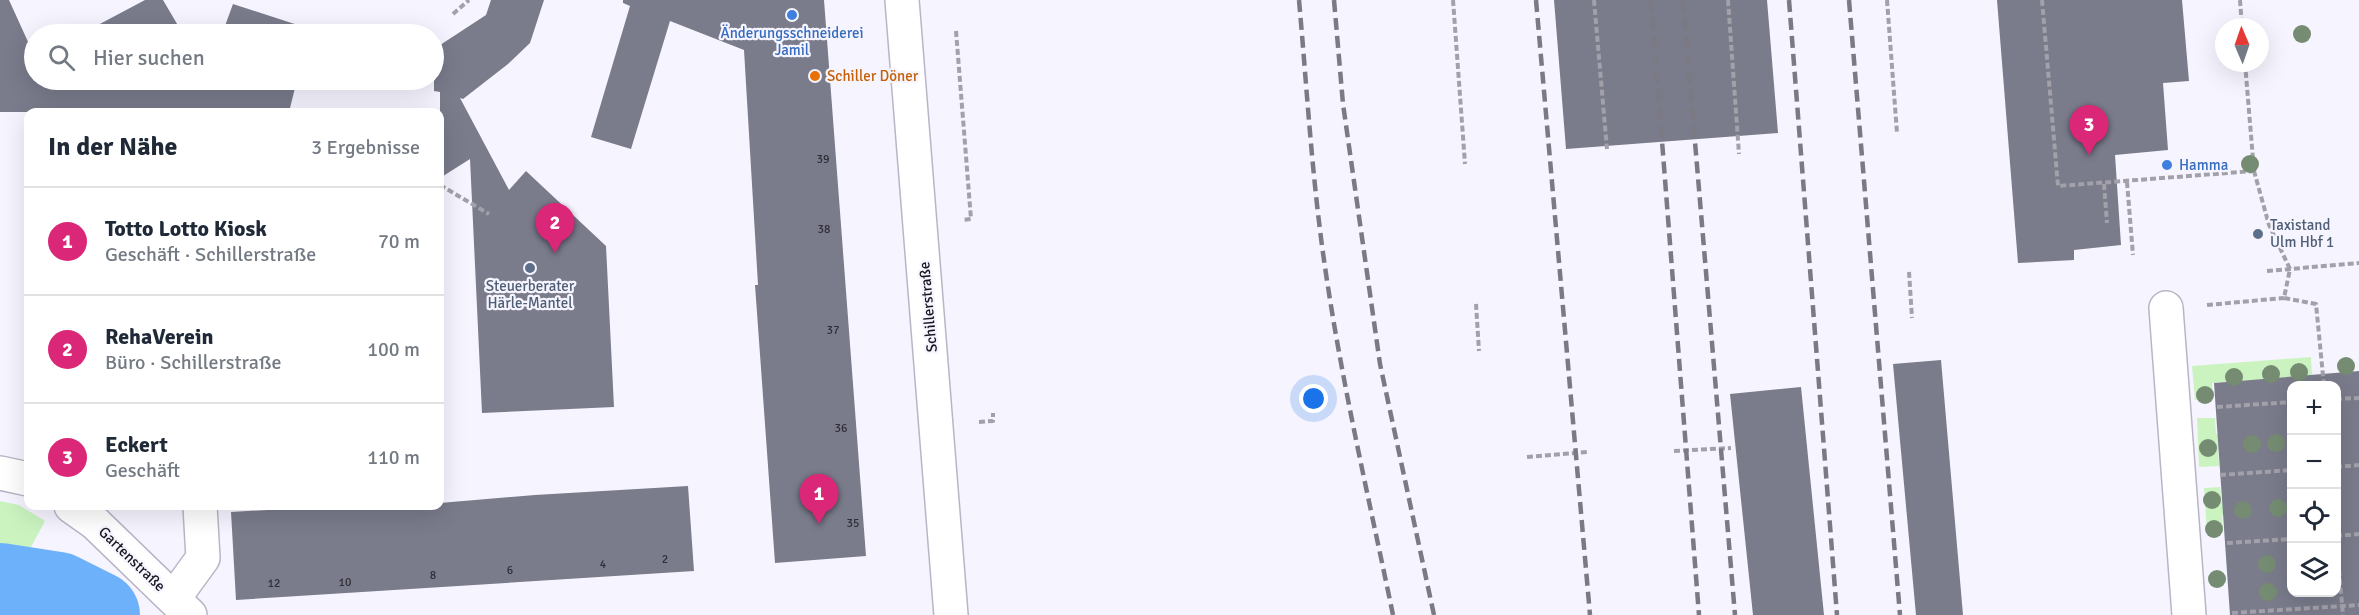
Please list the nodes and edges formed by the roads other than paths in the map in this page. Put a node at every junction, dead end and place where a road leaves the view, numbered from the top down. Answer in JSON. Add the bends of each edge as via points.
{"nodes":[{"id":1,"x":902,"y":0,"type":"edge"},
{"id":2,"x":2166,"y":308,"type":"road end"},
{"id":3,"x":0,"y":473,"type":"edge"},
{"id":4,"x":24,"y":478,"type":"edge"},
{"id":5,"x":76,"y":510,"type":"edge"},
{"id":6,"x":200,"y":510,"type":"edge"},
{"id":7,"x":182,"y":607,"type":"edge"},
{"id":8,"x":951,"y":615,"type":"edge"},
{"id":9,"x":2189,"y":615,"type":"edge"}],
"edges":[{"from":1,"to":8,"type":"street","name":"Schillerstraße"},
{"from":2,"to":9,"type":"street"},
{"from":3,"to":4,"type":"street"},
{"from":5,"to":7,"type":"street","name":"Gartenstraße"},
{"from":6,"to":7,"type":"street","via":[[203,558]]}]}
